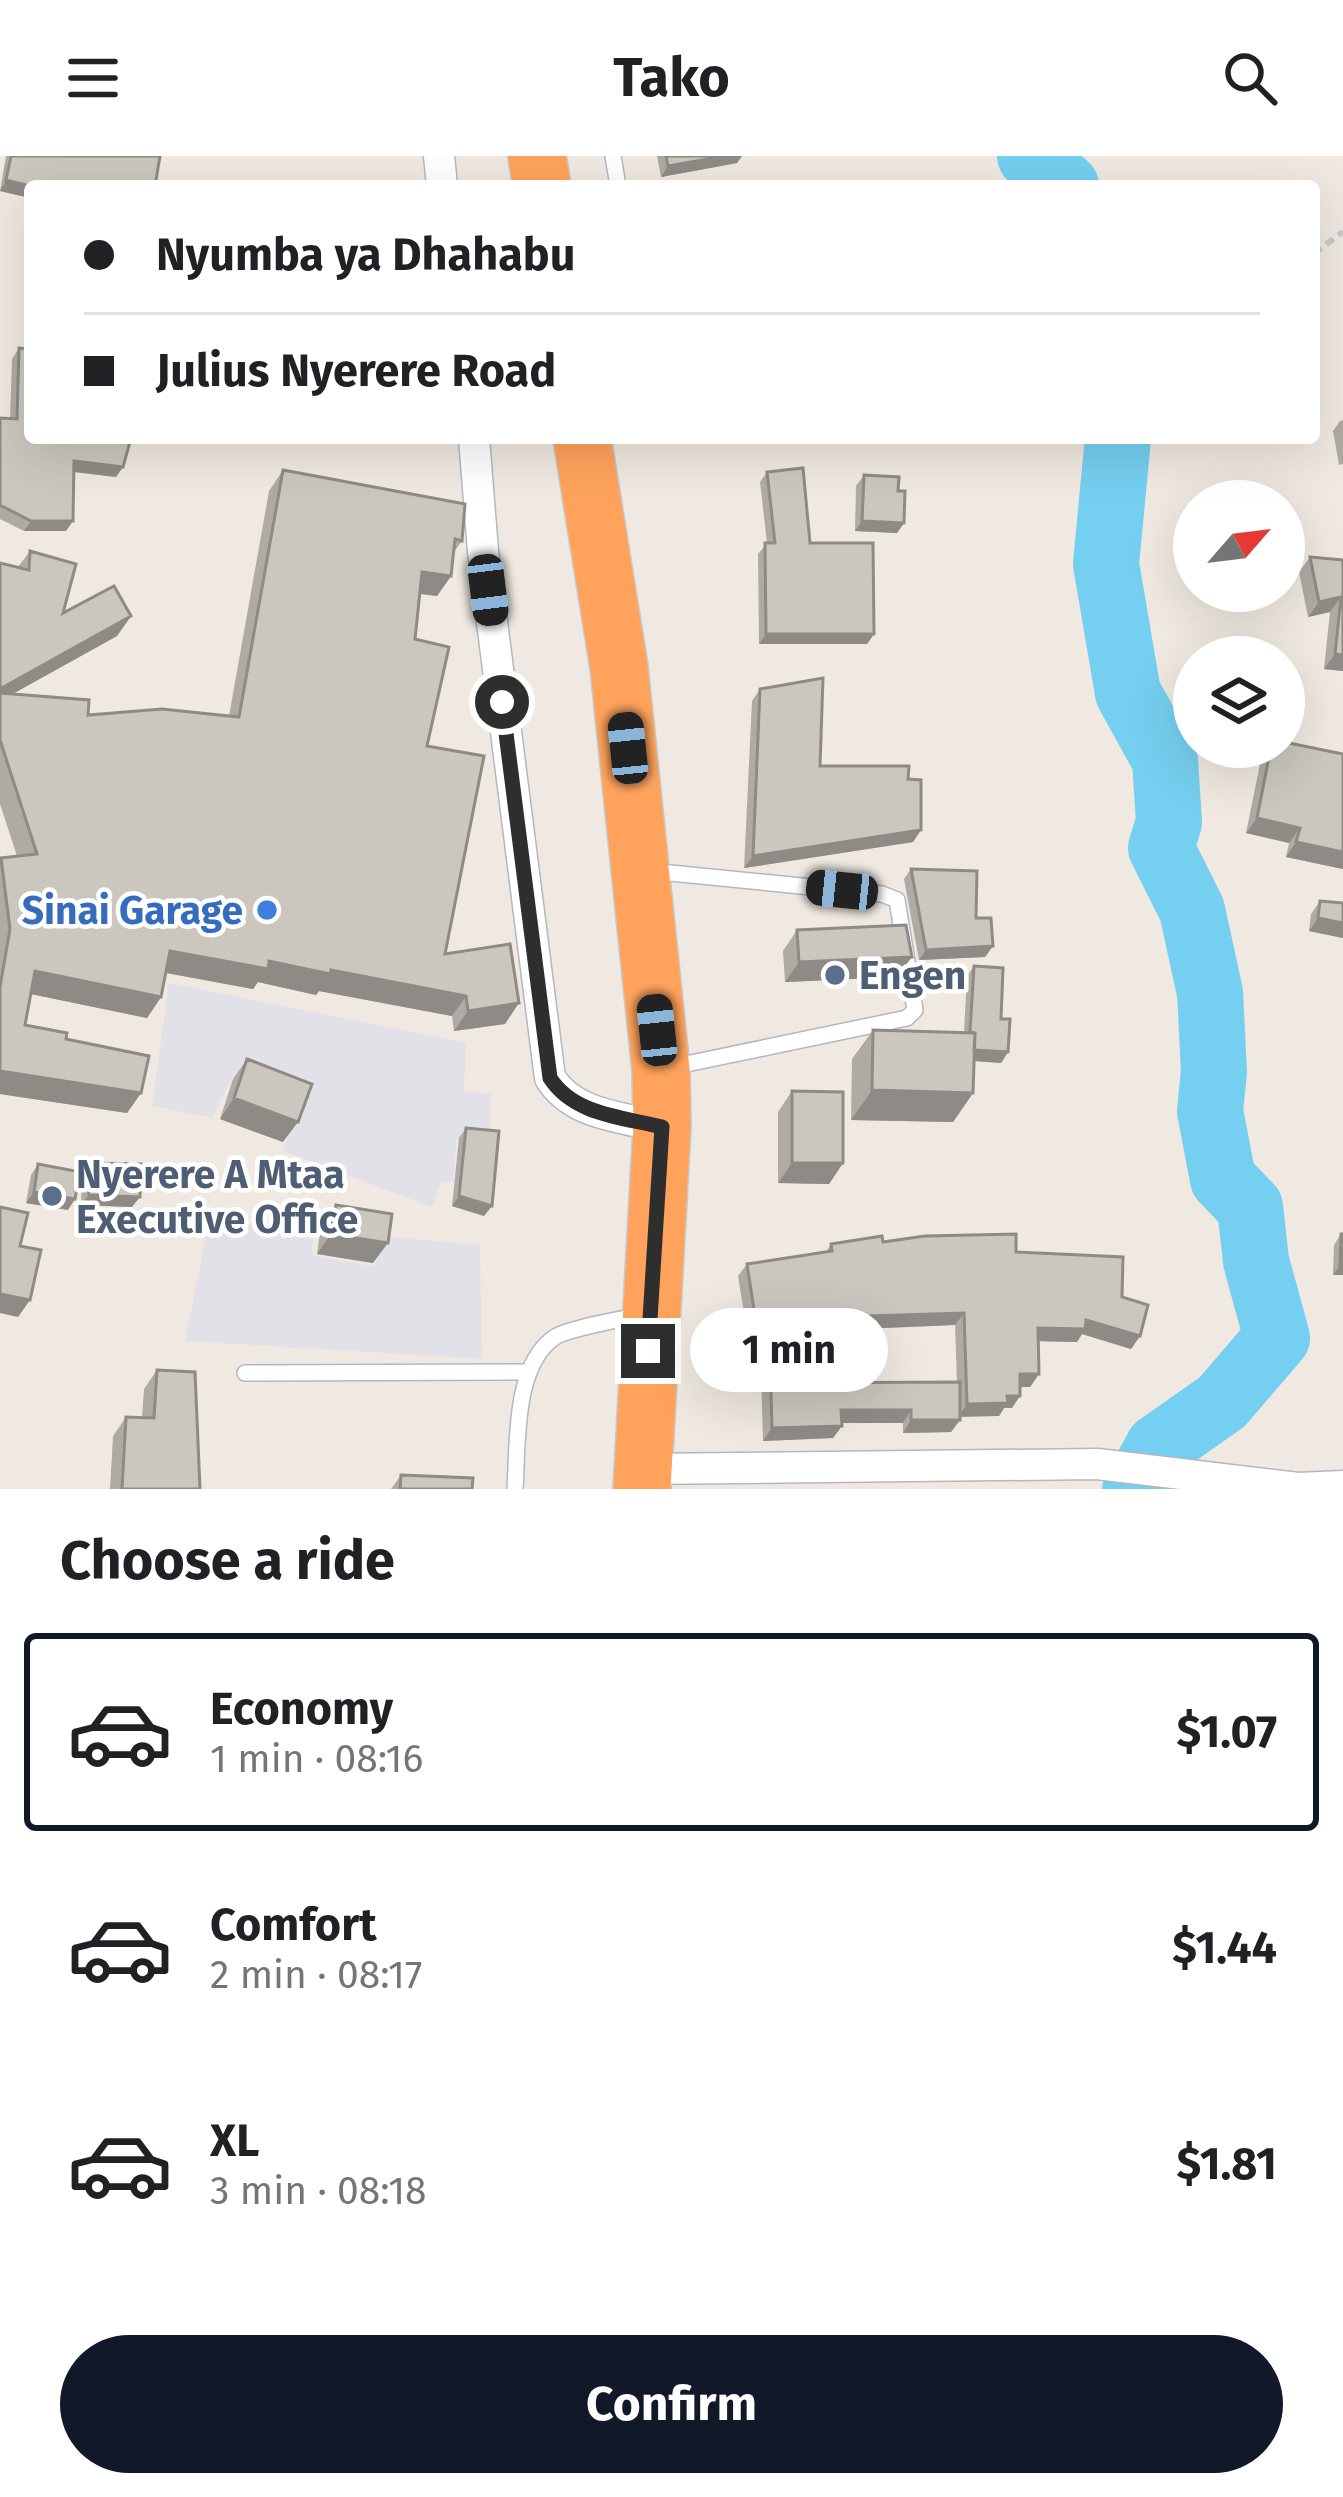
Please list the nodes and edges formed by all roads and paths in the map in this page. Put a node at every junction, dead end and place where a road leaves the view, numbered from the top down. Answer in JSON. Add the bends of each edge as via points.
{"nodes":[{"id":1,"x":474,"y":444,"type":"edge"},
{"id":2,"x":583,"y":444,"type":"edge"},
{"id":3,"x":641,"y":870,"type":"junction"},
{"id":4,"x":661,"y":1070,"type":"junction"},
{"id":5,"x":662,"y":1127,"type":"junction"},
{"id":6,"x":650,"y":1312,"type":"junction"},
{"id":7,"x":528,"y":1372,"type":"junction"},
{"id":8,"x":245,"y":1373,"type":"dead end"},
{"id":9,"x":642,"y":1479,"type":"edge"},
{"id":10,"x":1343,"y":1486,"type":"edge"},
{"id":11,"x":515,"y":1489,"type":"edge"}],
"edges":[{"from":1,"to":5,"type":"street","via":[[550,1078],[574,1105]]},
{"from":2,"to":3,"type":"highway"},
{"from":3,"to":4,"type":"highway"},
{"from":3,"to":4,"type":"lane","via":[[897,900],[916,1010]]},
{"from":4,"to":5,"type":"highway"},
{"from":5,"to":6,"type":"highway"},
{"from":6,"to":7,"type":"lane","via":[[555,1337]]},
{"from":6,"to":9,"type":"highway"},
{"from":7,"to":8,"type":"lane"},
{"from":7,"to":11,"type":"lane"},
{"from":9,"to":10,"type":"street","via":[[1097,1464],[1298,1488]]}]}
